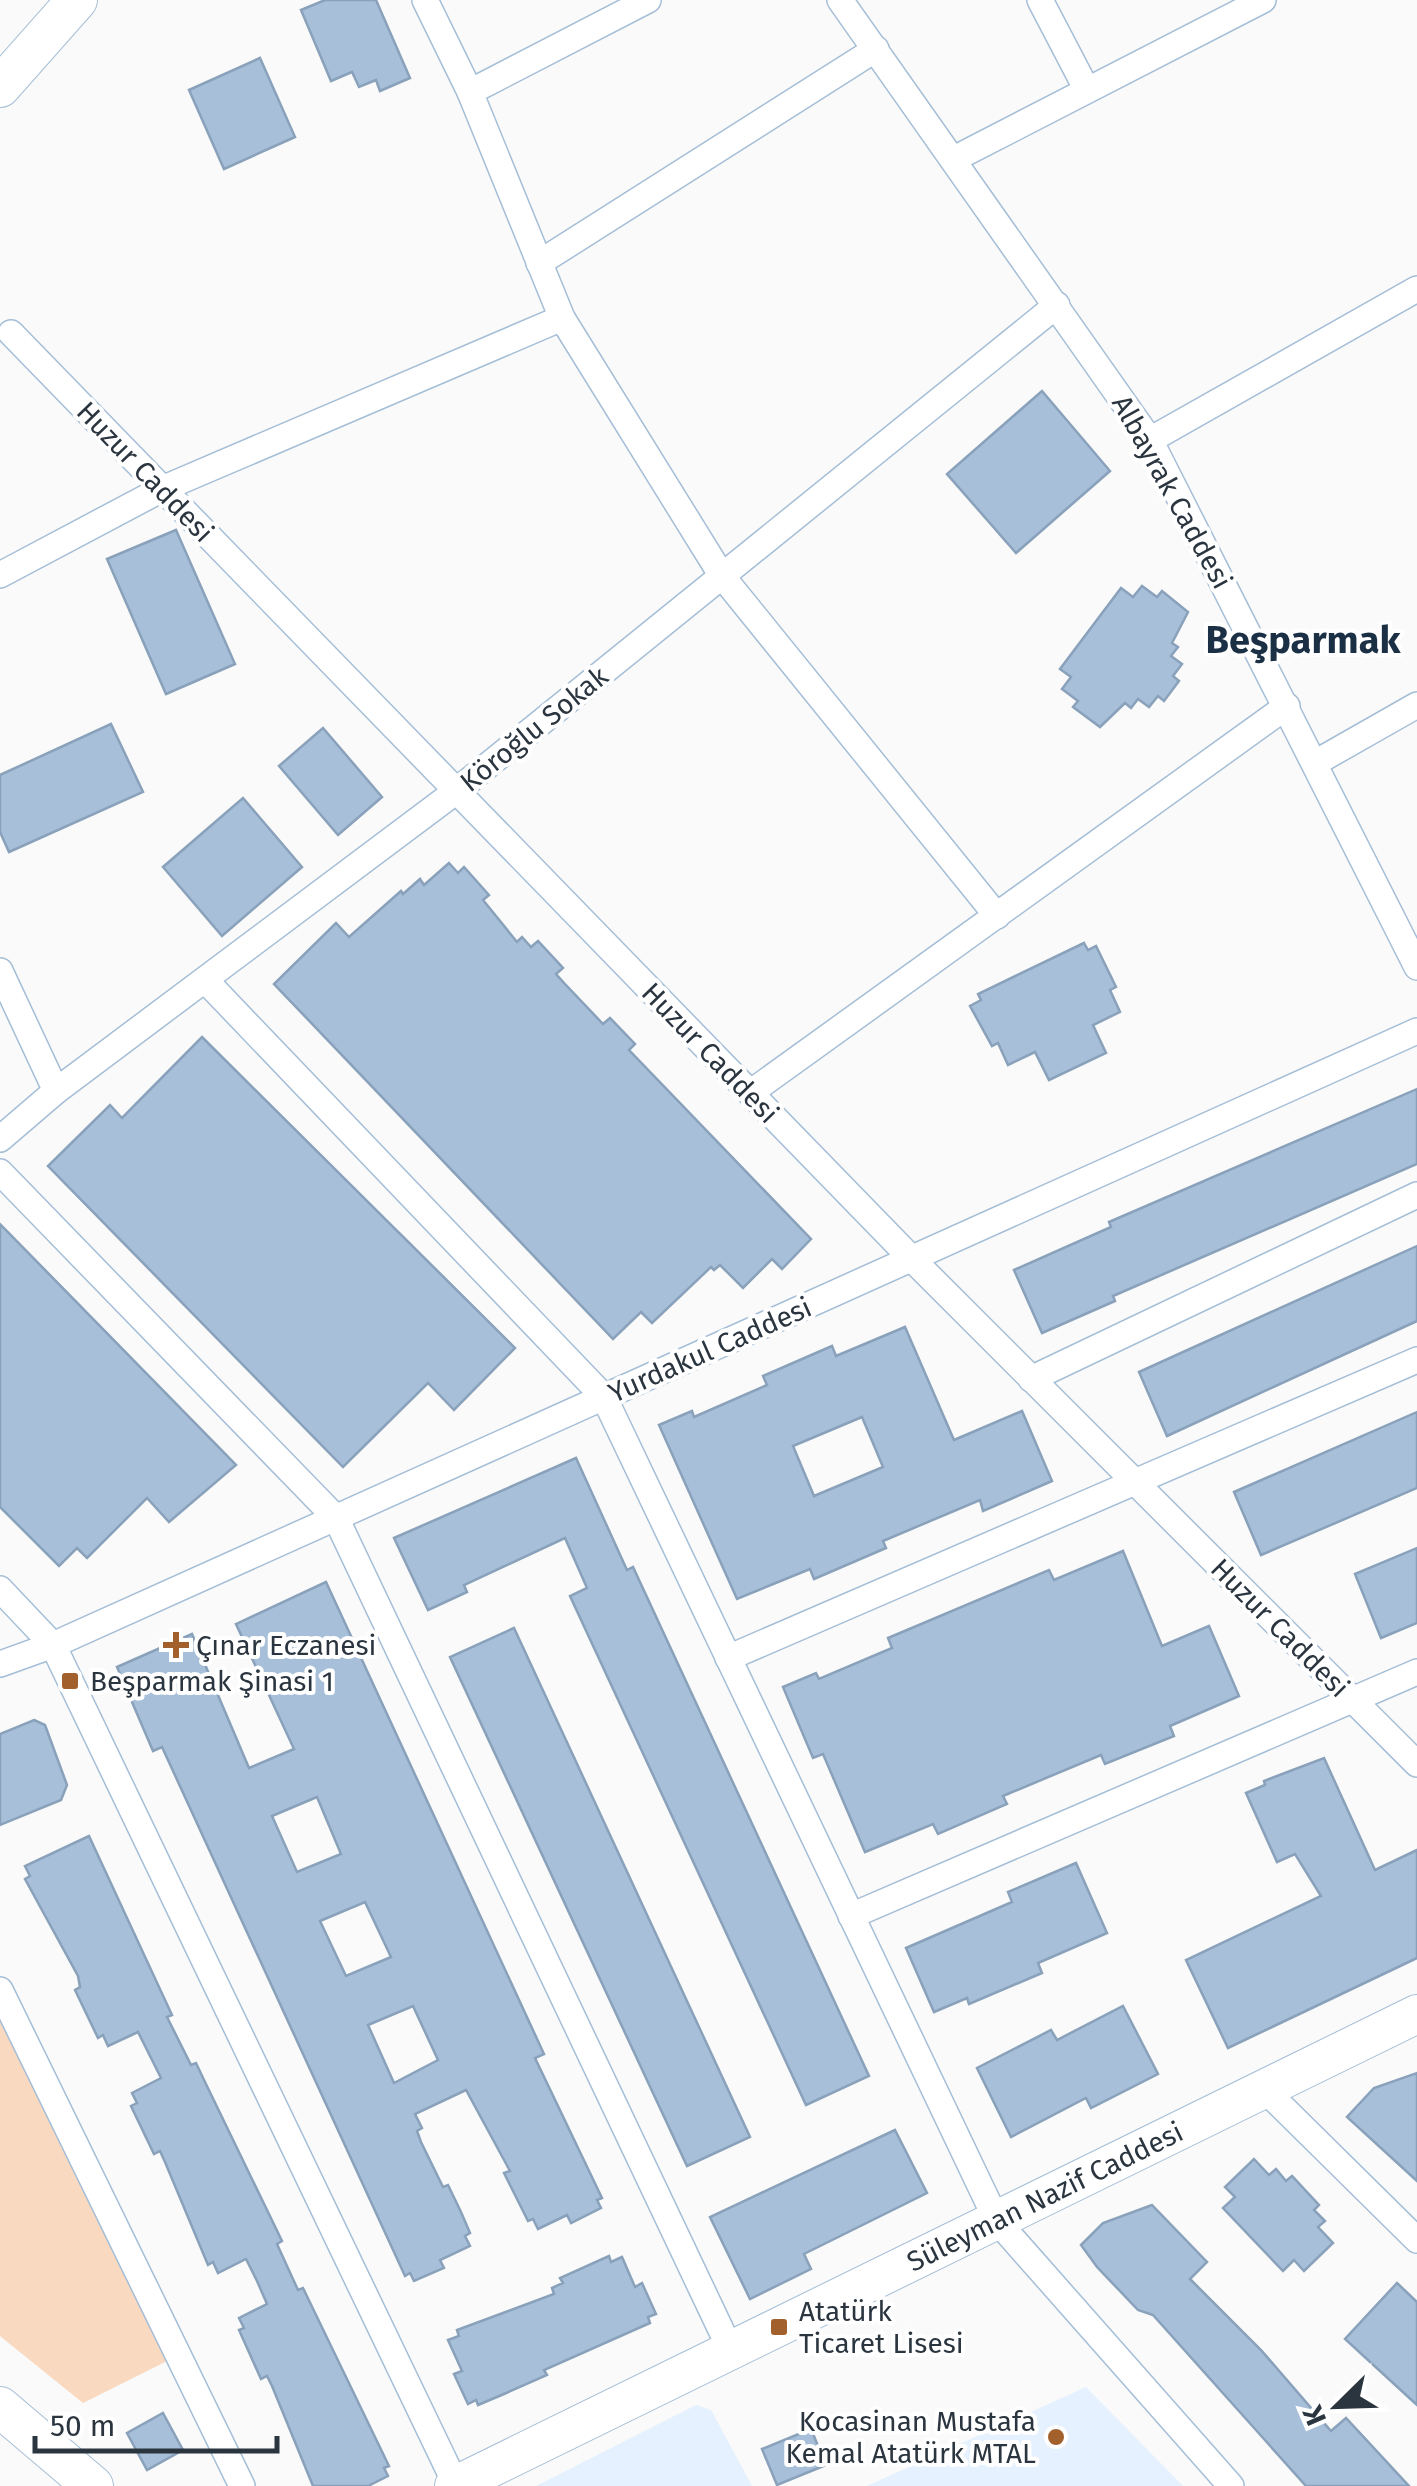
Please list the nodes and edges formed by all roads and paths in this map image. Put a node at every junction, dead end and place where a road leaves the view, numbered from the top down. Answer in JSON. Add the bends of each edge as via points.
{"nodes":[{"id":1,"x":77,"y":0,"type":"edge"},
{"id":2,"x":426,"y":0,"type":"edge"},
{"id":3,"x":648,"y":0,"type":"edge"},
{"id":4,"x":840,"y":0,"type":"edge"},
{"id":5,"x":1040,"y":0,"type":"edge"},
{"id":6,"x":1263,"y":0,"type":"edge"},
{"id":7,"x":876,"y":50,"type":"junction"},
{"id":8,"x":0,"y":87,"type":"edge"},
{"id":9,"x":1087,"y":90,"type":"junction"},
{"id":10,"x":470,"y":92,"type":"junction"},
{"id":11,"x":954,"y":159,"type":"junction"},
{"id":12,"x":539,"y":263,"type":"junction"},
{"id":13,"x":1413,"y":301,"type":"edge"},
{"id":14,"x":1057,"y":305,"type":"junction"},
{"id":15,"x":562,"y":318,"type":"junction"},
{"id":16,"x":10,"y":333,"type":"dead end"},
{"id":17,"x":1150,"y":440,"type":"junction"},
{"id":18,"x":162,"y":489,"type":"junction"},
{"id":19,"x":0,"y":575,"type":"edge"},
{"id":20,"x":722,"y":576,"type":"junction"},
{"id":21,"x":1417,"y":705,"type":"edge"},
{"id":22,"x":1287,"y":706,"type":"junction"},
{"id":23,"x":1315,"y":763,"type":"junction"},
{"id":24,"x":455,"y":792,"type":"junction"},
{"id":25,"x":997,"y":916,"type":"junction"},
{"id":26,"x":1417,"y":966,"type":"edge"},
{"id":27,"x":0,"y":971,"type":"edge"},
{"id":28,"x":205,"y":980,"type":"junction"},
{"id":29,"x":1417,"y":1031,"type":"edge"},
{"id":30,"x":56,"y":1090,"type":"junction"},
{"id":31,"x":750,"y":1094,"type":"junction"},
{"id":32,"x":0,"y":1139,"type":"edge"},
{"id":33,"x":0,"y":1172,"type":"edge"},
{"id":34,"x":1417,"y":1194,"type":"edge"},
{"id":35,"x":912,"y":1260,"type":"junction"},
{"id":36,"x":1417,"y":1360,"type":"edge"},
{"id":37,"x":1031,"y":1379,"type":"junction"},
{"id":38,"x":604,"y":1397,"type":"junction"},
{"id":39,"x":1134,"y":1482,"type":"junction"},
{"id":40,"x":336,"y":1518,"type":"junction"},
{"id":41,"x":0,"y":1590,"type":"edge"},
{"id":42,"x":53,"y":1645,"type":"junction"},
{"id":43,"x":728,"y":1658,"type":"junction"},
{"id":44,"x":0,"y":1664,"type":"edge"},
{"id":45,"x":1417,"y":1672,"type":"edge"},
{"id":46,"x":1353,"y":1700,"type":"junction"},
{"id":47,"x":1417,"y":1764,"type":"edge"},
{"id":48,"x":852,"y":1916,"type":"junction"},
{"id":49,"x":0,"y":1990,"type":"edge"},
{"id":50,"x":1417,"y":2014,"type":"edge"},
{"id":51,"x":1264,"y":2090,"type":"junction"},
{"id":52,"x":997,"y":2221,"type":"junction"},
{"id":53,"x":1417,"y":2240,"type":"edge"},
{"id":54,"x":731,"y":2351,"type":"junction"},
{"id":55,"x":0,"y":2407,"type":"edge"},
{"id":56,"x":94,"y":2486,"type":"edge"},
{"id":57,"x":242,"y":2486,"type":"edge"},
{"id":58,"x":455,"y":2486,"type":"edge"},
{"id":59,"x":1231,"y":2486,"type":"edge"}],
"edges":[{"from":1,"to":8,"type":"main road"},
{"from":2,"to":10,"type":"street"},
{"from":3,"to":10,"type":"street"},
{"from":4,"to":7,"type":"street","name":"Albayrak Caddesi"},
{"from":5,"to":9,"type":"street"},
{"from":6,"to":9,"type":"street"},
{"from":7,"to":11,"type":"street","name":"Albayrak Caddesi"},
{"from":7,"to":12,"type":"street"},
{"from":9,"to":11,"type":"street"},
{"from":10,"to":12,"type":"street"},
{"from":11,"to":14,"type":"street","name":"Albayrak Caddesi"},
{"from":12,"to":15,"type":"street"},
{"from":13,"to":17,"type":"street"},
{"from":14,"to":17,"type":"street","name":"Albayrak Caddesi"},
{"from":14,"to":20,"type":"street","name":"Köroğlu Sokak"},
{"from":15,"to":18,"type":"street"},
{"from":15,"to":20,"type":"street"},
{"from":16,"to":18,"type":"street","name":"Huzur Caddesi"},
{"from":17,"to":22,"type":"street","name":"Albayrak Caddesi"},
{"from":18,"to":19,"type":"street"},
{"from":18,"to":24,"type":"street","name":"Huzur Caddesi"},
{"from":20,"to":24,"type":"street","name":"Köroğlu Sokak"},
{"from":20,"to":25,"type":"street"},
{"from":21,"to":23,"type":"street"},
{"from":22,"to":23,"type":"street","name":"Albayrak Caddesi"},
{"from":22,"to":25,"type":"street"},
{"from":23,"to":26,"type":"street","name":"Albayrak Caddesi"},
{"from":24,"to":28,"type":"street","name":"Köroğlu Sokak"},
{"from":24,"to":31,"type":"street","name":"Huzur Caddesi"},
{"from":25,"to":31,"type":"street"},
{"from":27,"to":30,"type":"street"},
{"from":28,"to":30,"type":"street","name":"Köroğlu Sokak"},
{"from":28,"to":38,"type":"street"},
{"from":29,"to":35,"type":"street","name":"Yurdakul Caddesi"},
{"from":30,"to":32,"type":"street","name":"Köroğlu Sokak"},
{"from":31,"to":35,"type":"street","name":"Huzur Caddesi"},
{"from":33,"to":40,"type":"street"},
{"from":34,"to":37,"type":"street"},
{"from":35,"to":37,"type":"street","name":"Huzur Caddesi"},
{"from":35,"to":38,"type":"street","name":"Yurdakul Caddesi"},
{"from":36,"to":39,"type":"street"},
{"from":37,"to":39,"type":"street","name":"Huzur Caddesi"},
{"from":38,"to":40,"type":"street","name":"Yurdakul Caddesi"},
{"from":38,"to":43,"type":"street"},
{"from":39,"to":43,"type":"street"},
{"from":39,"to":46,"type":"street","name":"Huzur Caddesi"},
{"from":40,"to":42,"type":"street","name":"Yurdakul Caddesi"},
{"from":40,"to":54,"type":"street"},
{"from":41,"to":42,"type":"street"},
{"from":42,"to":44,"type":"street","name":"Yurdakul Caddesi"},
{"from":42,"to":58,"type":"street"},
{"from":43,"to":48,"type":"street"},
{"from":45,"to":46,"type":"street"},
{"from":46,"to":47,"type":"street","name":"Huzur Caddesi"},
{"from":46,"to":48,"type":"street"},
{"from":48,"to":52,"type":"street"},
{"from":49,"to":57,"type":"street"},
{"from":50,"to":51,"type":"street","name":"Süleyman Nazif Caddesi"},
{"from":51,"to":52,"type":"street","name":"Süleyman Nazif Caddesi"},
{"from":51,"to":53,"type":"street"},
{"from":52,"to":54,"type":"street","name":"Süleyman Nazif Caddesi"},
{"from":52,"to":59,"type":"street"},
{"from":54,"to":58,"type":"street","name":"Süleyman Nazif Caddesi"},
{"from":55,"to":56,"type":"main road"}]}
